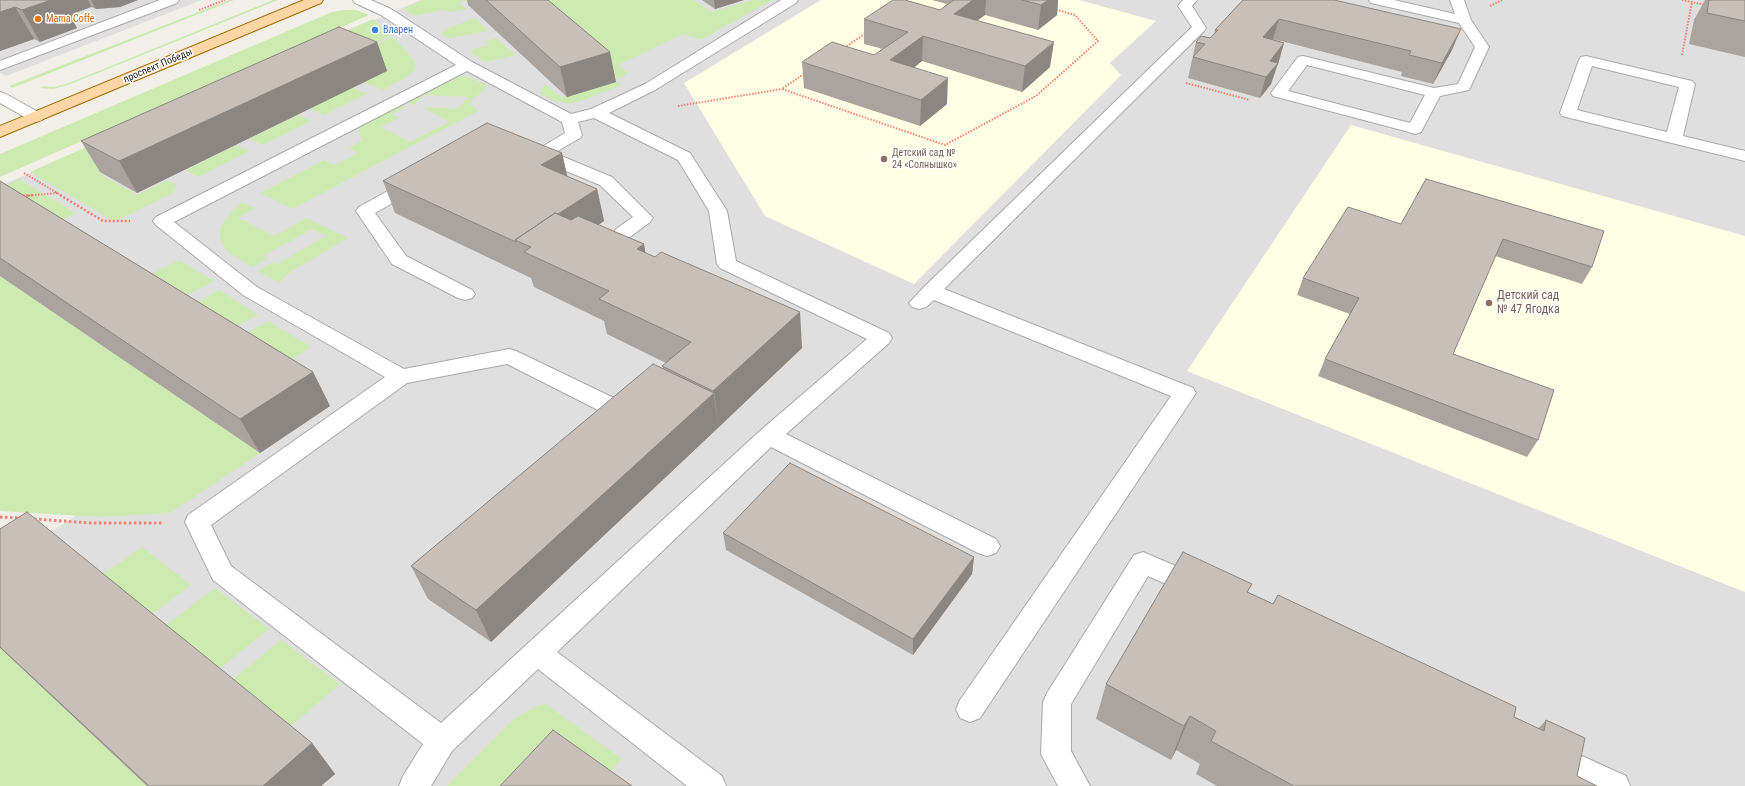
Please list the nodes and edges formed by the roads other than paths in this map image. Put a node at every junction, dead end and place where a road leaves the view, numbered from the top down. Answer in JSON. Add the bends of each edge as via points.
{"nodes":[{"id":1,"x":172,"y":0,"type":"edge"},
{"id":2,"x":316,"y":0,"type":"edge"},
{"id":3,"x":360,"y":0,"type":"edge"},
{"id":4,"x":791,"y":0,"type":"edge"},
{"id":5,"x":1190,"y":0,"type":"edge"},
{"id":6,"x":1376,"y":0,"type":"edge"},
{"id":7,"x":1457,"y":0,"type":"edge"},
{"id":8,"x":1464,"y":20,"type":"junction"},
{"id":9,"x":1460,"y":41,"type":"edge"},
{"id":10,"x":1482,"y":47,"type":"junction"},
{"id":11,"x":467,"y":65,"type":"junction"},
{"id":12,"x":0,"y":66,"type":"edge"},
{"id":13,"x":1464,"y":87,"type":"junction"},
{"id":14,"x":1479,"y":91,"type":"dead end"},
{"id":15,"x":1434,"y":93,"type":"junction"},
{"id":16,"x":0,"y":97,"type":"edge"},
{"id":17,"x":596,"y":113,"type":"junction"},
{"id":18,"x":36,"y":117,"type":"junction"},
{"id":19,"x":569,"y":119,"type":"junction"},
{"id":20,"x":0,"y":132,"type":"edge"},
{"id":21,"x":1674,"y":139,"type":"junction"},
{"id":22,"x":519,"y":145,"type":"edge"},
{"id":23,"x":541,"y":154,"type":"junction"},
{"id":24,"x":1745,"y":156,"type":"edge"},
{"id":25,"x":427,"y":176,"type":"edge"},
{"id":26,"x":623,"y":233,"type":"edge"},
{"id":27,"x":465,"y":294,"type":"dead end"},
{"id":28,"x":401,"y":377,"type":"junction"},
{"id":29,"x":608,"y":405,"type":"edge"},
{"id":30,"x":769,"y":436,"type":"junction"},
{"id":31,"x":986,"y":546,"type":"dead end"},
{"id":32,"x":1222,"y":599,"type":"edge"},
{"id":33,"x":536,"y":652,"type":"junction"},
{"id":34,"x":970,"y":709,"type":"dead end"},
{"id":35,"x":442,"y":741,"type":"junction"},
{"id":36,"x":1530,"y":745,"type":"edge"},
{"id":37,"x":414,"y":786,"type":"edge"},
{"id":38,"x":711,"y":786,"type":"edge"},
{"id":39,"x":1075,"y":786,"type":"edge"},
{"id":40,"x":1615,"y":786,"type":"edge"}],
"edges":[{"from":1,"to":12,"type":"lane"},
{"from":2,"to":18,"type":"main road","name":"проспект Победы"},
{"from":3,"to":11,"type":"lane","via":[[386,12]]},
{"from":4,"to":17,"type":"lane","via":[[650,87]]},
{"from":5,"to":34,"type":"lane","via":[[1185,6],[1198,28],[925,297],[1186,394]]},
{"from":6,"to":8,"type":"lane"},
{"from":7,"to":8,"type":"lane"},
{"from":8,"to":10,"type":"lane"},
{"from":9,"to":10,"type":"lane"},
{"from":10,"to":13,"type":"lane"},
{"from":11,"to":19,"type":"lane"},
{"from":11,"to":28,"type":"lane","via":[[162,221],[250,291]]},
{"from":13,"to":14,"type":"lane"},
{"from":13,"to":15,"type":"lane"},
{"from":15,"to":15,"type":"lane","via":[[1303,60],[1279,93],[1415,129]]},
{"from":16,"to":18,"type":"lane"},
{"from":17,"to":19,"type":"lane"},
{"from":17,"to":30,"type":"lane","via":[[684,157],[718,211],[727,264],[882,338]]},
{"from":18,"to":20,"type":"main road","name":"проспект Победы"},
{"from":19,"to":23,"type":"lane","via":[[574,134]]},
{"from":21,"to":21,"type":"lane","via":[[1568,112],[1586,60],[1687,84]]},
{"from":21,"to":24,"type":"lane"},
{"from":22,"to":23,"type":"lane"},
{"from":23,"to":26,"type":"lane","via":[[606,181],[644,218]]},
{"from":25,"to":27,"type":"lane","via":[[365,211],[399,260]]},
{"from":28,"to":29,"type":"lane","via":[[509,356]]},
{"from":28,"to":35,"type":"lane","via":[[197,522],[222,573]]},
{"from":30,"to":31,"type":"lane"},
{"from":30,"to":33,"type":"lane"},
{"from":32,"to":39,"type":"lane","via":[[1143,562],[1057,702],[1056,754]]},
{"from":33,"to":35,"type":"lane"},
{"from":33,"to":38,"type":"lane"},
{"from":35,"to":37,"type":"lane"},
{"from":36,"to":40,"type":"lane"}]}
